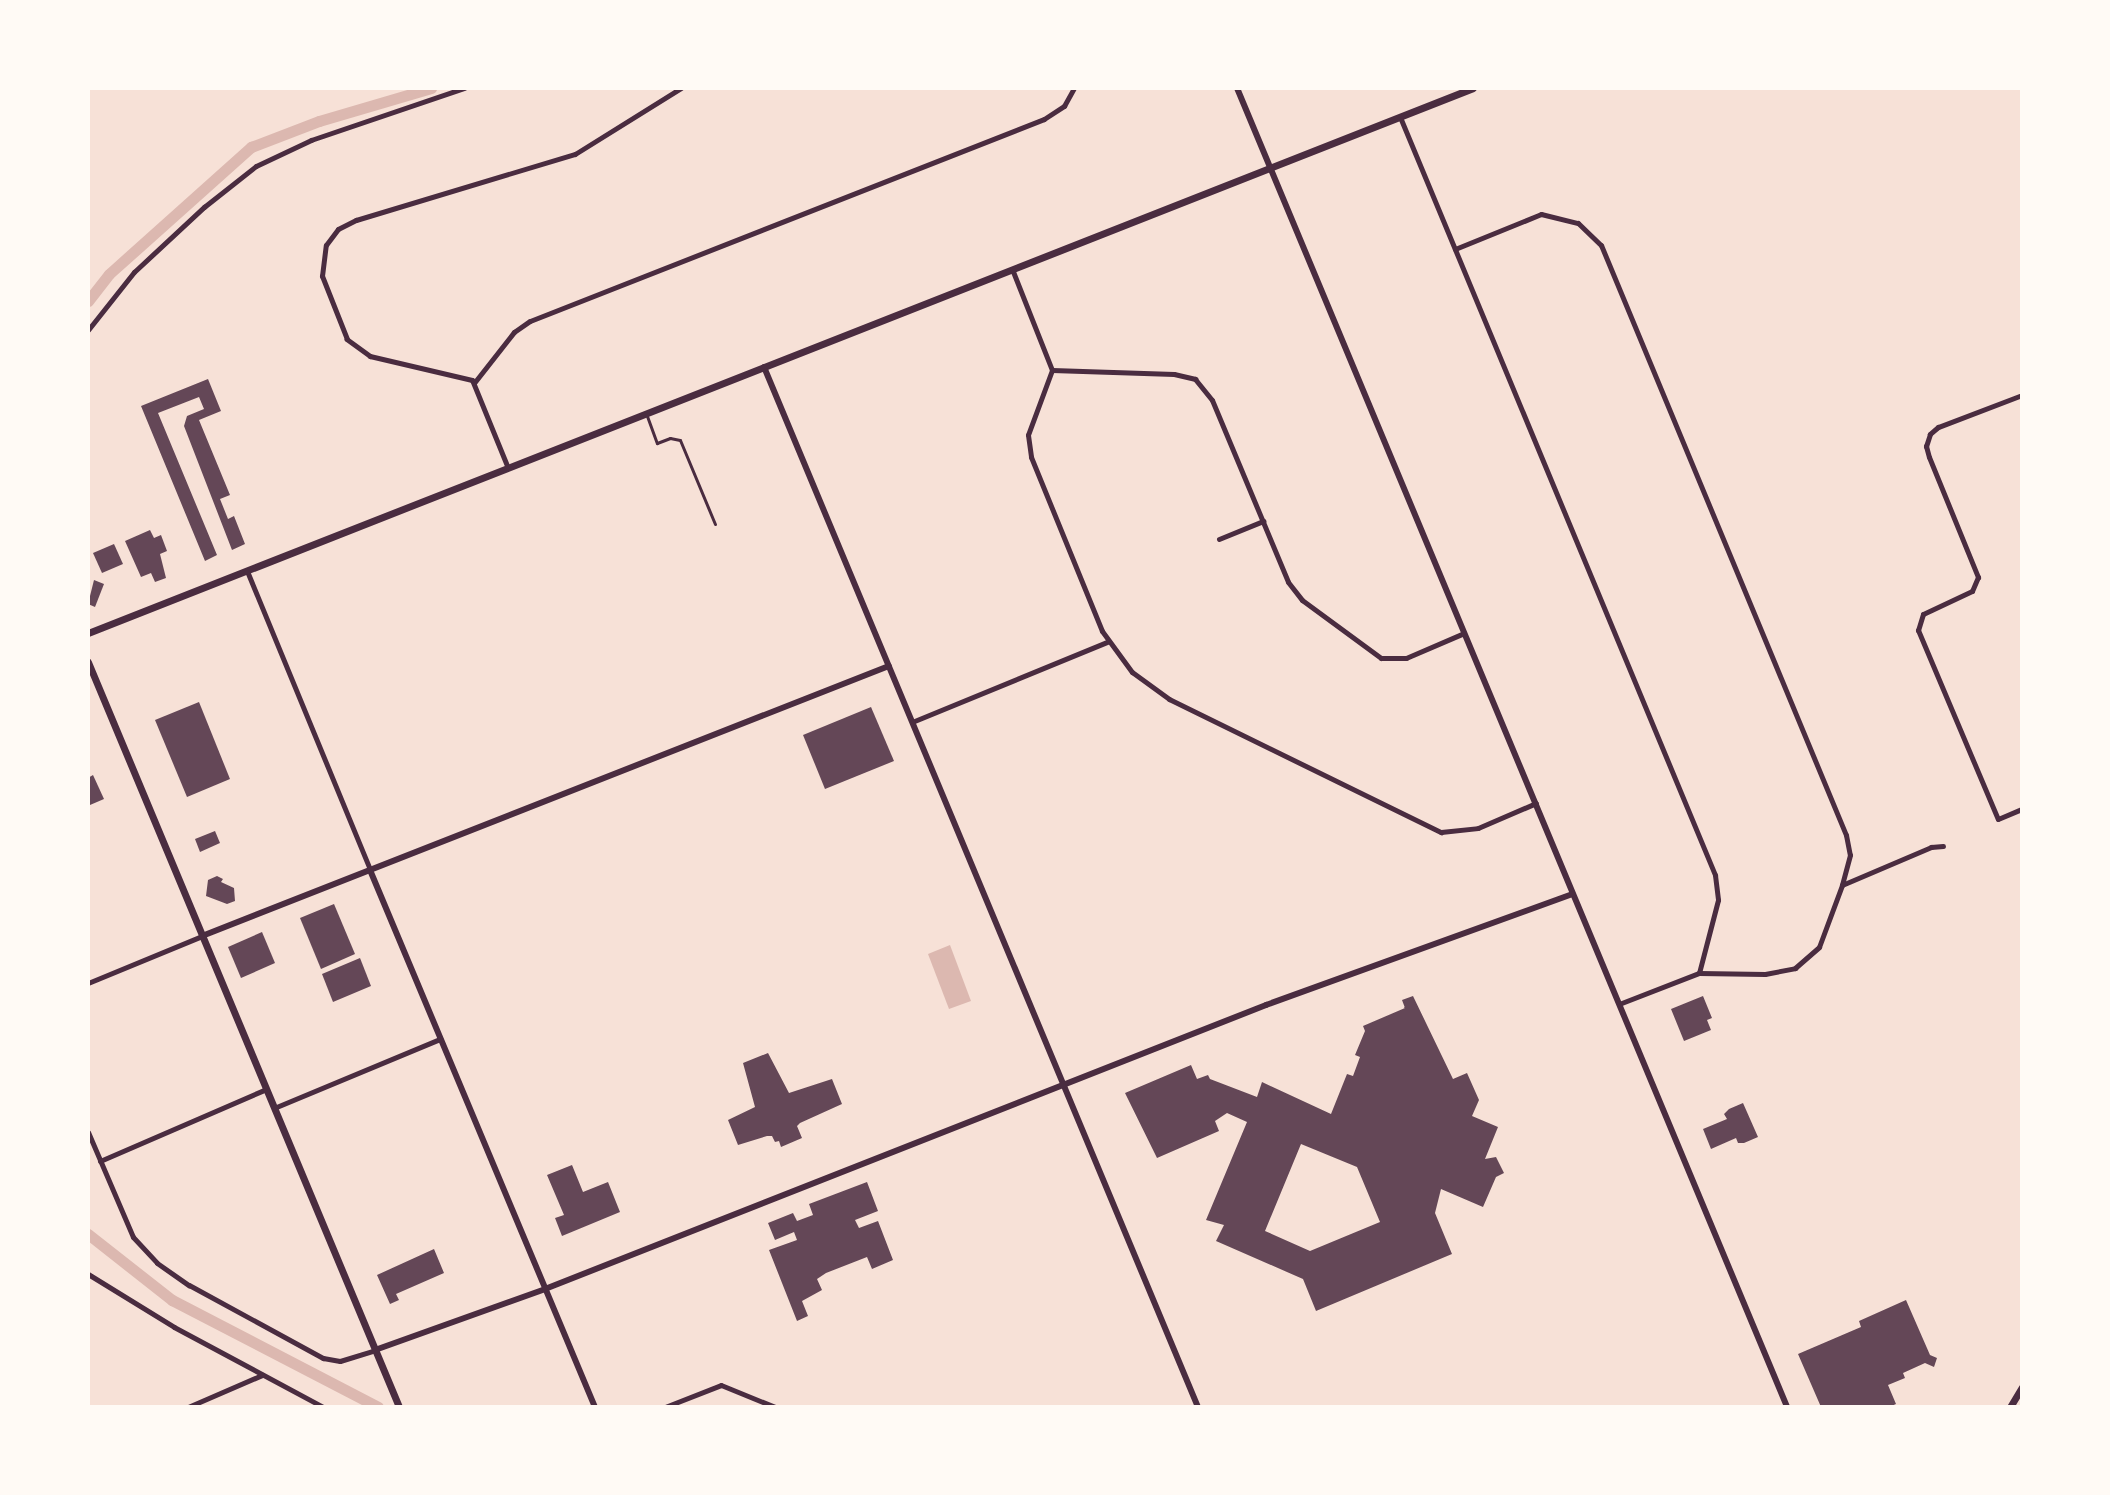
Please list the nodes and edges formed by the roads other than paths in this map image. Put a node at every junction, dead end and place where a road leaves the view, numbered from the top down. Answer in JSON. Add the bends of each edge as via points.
{"nodes":[{"id":1,"x":464,"y":88,"type":"edge"},
{"id":2,"x":681,"y":88,"type":"edge"},
{"id":3,"x":1074,"y":88,"type":"edge"},
{"id":4,"x":1237,"y":88,"type":"edge"},
{"id":5,"x":1473,"y":88,"type":"edge"},
{"id":6,"x":1400,"y":117,"type":"junction"},
{"id":7,"x":1270,"y":168,"type":"junction"},
{"id":8,"x":1455,"y":249,"type":"junction"},
{"id":9,"x":1012,"y":269,"type":"junction"},
{"id":10,"x":88,"y":330,"type":"edge"},
{"id":11,"x":764,"y":367,"type":"junction"},
{"id":12,"x":1052,"y":370,"type":"junction"},
{"id":13,"x":474,"y":383,"type":"junction"},
{"id":14,"x":2022,"y":395,"type":"edge"},
{"id":15,"x":646,"y":413,"type":"junction"},
{"id":16,"x":508,"y":468,"type":"junction"},
{"id":17,"x":1263,"y":521,"type":"junction"},
{"id":18,"x":715,"y":524,"type":"dead end"},
{"id":19,"x":1219,"y":539,"type":"dead end"},
{"id":20,"x":247,"y":571,"type":"junction"},
{"id":21,"x":88,"y":633,"type":"edge"},
{"id":22,"x":1464,"y":633,"type":"junction"},
{"id":23,"x":1107,"y":642,"type":"junction"},
{"id":24,"x":88,"y":662,"type":"edge"},
{"id":25,"x":889,"y":666,"type":"junction"},
{"id":26,"x":912,"y":722,"type":"junction"},
{"id":27,"x":1536,"y":803,"type":"junction"},
{"id":28,"x":2022,"y":809,"type":"edge"},
{"id":29,"x":1943,"y":846,"type":"dead end"},
{"id":30,"x":370,"y":870,"type":"junction"},
{"id":31,"x":1842,"y":885,"type":"junction"},
{"id":32,"x":1573,"y":894,"type":"junction"},
{"id":33,"x":202,"y":936,"type":"junction"},
{"id":34,"x":1699,"y":973,"type":"junction"},
{"id":35,"x":88,"y":983,"type":"edge"},
{"id":36,"x":1619,"y":1004,"type":"junction"},
{"id":37,"x":440,"y":1039,"type":"junction"},
{"id":38,"x":1063,"y":1085,"type":"junction"},
{"id":39,"x":266,"y":1089,"type":"junction"},
{"id":40,"x":274,"y":1108,"type":"junction"},
{"id":41,"x":88,"y":1132,"type":"edge"},
{"id":42,"x":100,"y":1161,"type":"junction"},
{"id":43,"x":88,"y":1274,"type":"edge"},
{"id":44,"x":545,"y":1289,"type":"junction"},
{"id":45,"x":375,"y":1350,"type":"junction"},
{"id":46,"x":263,"y":1375,"type":"junction"},
{"id":47,"x":2022,"y":1387,"type":"edge"},
{"id":48,"x":188,"y":1407,"type":"edge"},
{"id":49,"x":323,"y":1407,"type":"edge"},
{"id":50,"x":399,"y":1407,"type":"edge"},
{"id":51,"x":595,"y":1407,"type":"edge"},
{"id":52,"x":665,"y":1407,"type":"edge"},
{"id":53,"x":775,"y":1407,"type":"edge"},
{"id":54,"x":1198,"y":1407,"type":"edge"},
{"id":55,"x":1787,"y":1407,"type":"edge"},
{"id":56,"x":2010,"y":1407,"type":"edge"}],
"edges":[{"from":1,"to":10,"type":"street","via":[[311,140],[256,166],[134,272]]},
{"from":2,"to":13,"type":"street","via":[[575,154],[356,220],[338,229],[326,245],[324,286],[354,346],[370,356],[465,376]]},
{"from":3,"to":13,"type":"street","via":[[1064,106],[1044,119],[530,321]]},
{"from":4,"to":7,"type":"street"},
{"from":5,"to":6,"type":"main road"},
{"from":6,"to":7,"type":"main road"},
{"from":6,"to":8,"type":"street"},
{"from":7,"to":9,"type":"main road"},
{"from":7,"to":22,"type":"street"},
{"from":8,"to":31,"type":"street","via":[[1541,214],[1578,223],[1601,245],[1846,835],[1850,855]]},
{"from":8,"to":34,"type":"street","via":[[1718,883]]},
{"from":9,"to":11,"type":"main road"},
{"from":9,"to":12,"type":"street"},
{"from":11,"to":15,"type":"main road"},
{"from":11,"to":25,"type":"street"},
{"from":12,"to":17,"type":"street","via":[[1195,379],[1212,400]]},
{"from":12,"to":23,"type":"street","via":[[1028,435],[1031,457]]},
{"from":13,"to":16,"type":"street"},
{"from":14,"to":28,"type":"street","via":[[1938,427],[1928,438],[1929,457],[1978,577],[1972,591],[1923,614],[1918,630],[1998,819]]},
{"from":15,"to":16,"type":"main road"},
{"from":15,"to":18,"type":"lane","via":[[657,443],[680,440]]},
{"from":16,"to":20,"type":"main road"},
{"from":17,"to":19,"type":"street"},
{"from":17,"to":22,"type":"street","via":[[1294,592],[1372,653],[1406,658]]},
{"from":20,"to":21,"type":"main road"},
{"from":20,"to":30,"type":"street"},
{"from":22,"to":27,"type":"street"},
{"from":23,"to":26,"type":"street"},
{"from":23,"to":27,"type":"street","via":[[1132,672],[1169,699],[1430,828],[1465,831]]},
{"from":24,"to":33,"type":"main road"},
{"from":25,"to":26,"type":"street"},
{"from":25,"to":30,"type":"street"},
{"from":26,"to":38,"type":"street"},
{"from":27,"to":32,"type":"street"},
{"from":29,"to":31,"type":"street"},
{"from":30,"to":33,"type":"street"},
{"from":30,"to":37,"type":"street"},
{"from":31,"to":34,"type":"street","via":[[1823,941],[1806,962],[1774,974]]},
{"from":32,"to":36,"type":"street"},
{"from":32,"to":38,"type":"street"},
{"from":33,"to":35,"type":"street"},
{"from":33,"to":39,"type":"main road"},
{"from":34,"to":36,"type":"street"},
{"from":36,"to":55,"type":"street"},
{"from":37,"to":40,"type":"street"},
{"from":37,"to":44,"type":"street"},
{"from":38,"to":44,"type":"street"},
{"from":38,"to":54,"type":"street"},
{"from":39,"to":40,"type":"main road"},
{"from":39,"to":42,"type":"street"},
{"from":40,"to":45,"type":"main road"},
{"from":41,"to":42,"type":"street"},
{"from":42,"to":45,"type":"street","via":[[136,1242],[173,1274],[323,1358],[340,1361]]},
{"from":43,"to":46,"type":"street"},
{"from":44,"to":45,"type":"street"},
{"from":44,"to":51,"type":"street"},
{"from":45,"to":50,"type":"main road"},
{"from":46,"to":48,"type":"street"},
{"from":46,"to":49,"type":"street"},
{"from":47,"to":56,"type":"main road"},
{"from":52,"to":53,"type":"street","via":[[721,1385]]}]}
